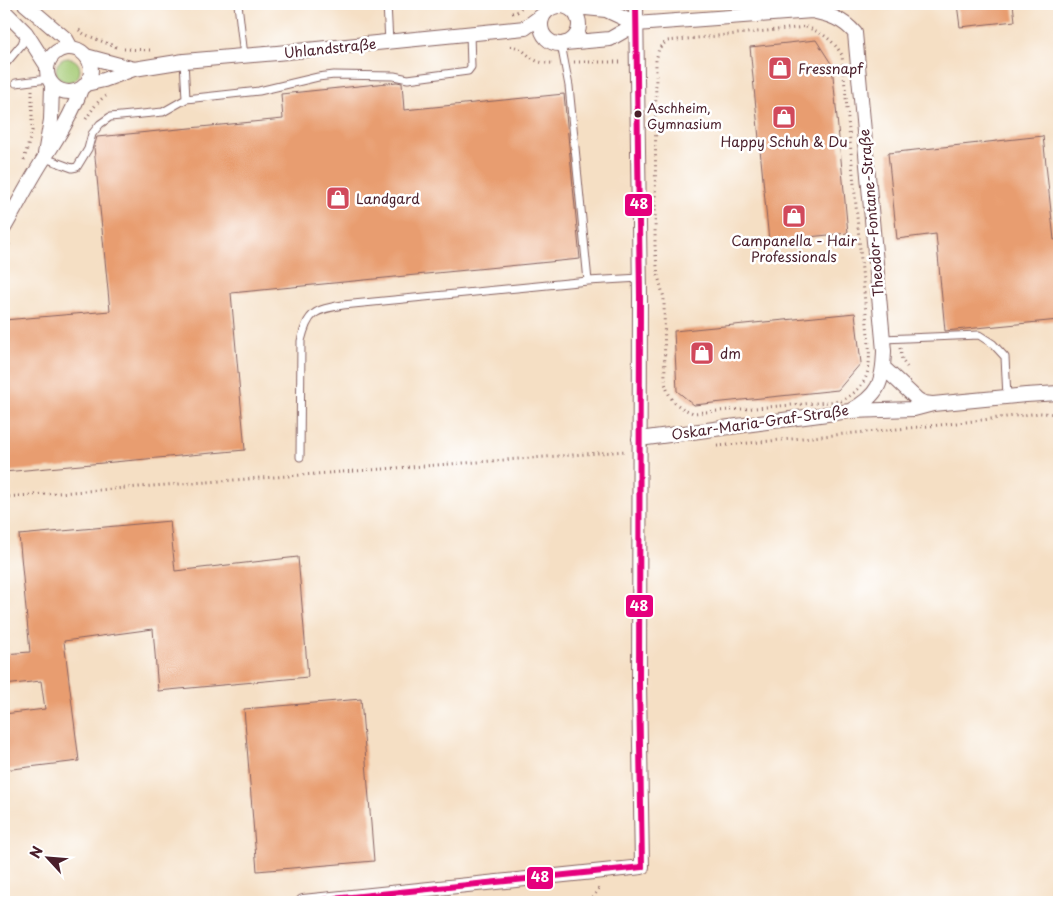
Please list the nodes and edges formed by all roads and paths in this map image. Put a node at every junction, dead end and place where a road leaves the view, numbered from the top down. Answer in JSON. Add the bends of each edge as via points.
{"nodes":[{"id":1,"x":25,"y":4,"type":"edge"},
{"id":2,"x":238,"y":4,"type":"edge"},
{"id":3,"x":387,"y":4,"type":"edge"},
{"id":4,"x":525,"y":4,"type":"edge"},
{"id":5,"x":636,"y":4,"type":"edge"},
{"id":6,"x":565,"y":6,"type":"junction"},
{"id":7,"x":4,"y":11,"type":"edge"},
{"id":8,"x":508,"y":14,"type":"dead end"},
{"id":9,"x":544,"y":14,"type":"junction"},
{"id":10,"x":636,"y":24,"type":"junction"},
{"id":11,"x":75,"y":27,"type":"dead end"},
{"id":12,"x":525,"y":28,"type":"junction"},
{"id":13,"x":26,"y":33,"type":"junction"},
{"id":14,"x":470,"y":33,"type":"junction"},
{"id":15,"x":389,"y":42,"type":"junction"},
{"id":16,"x":558,"y":42,"type":"junction"},
{"id":17,"x":71,"y":48,"type":"junction"},
{"id":18,"x":155,"y":49,"type":"dead end"},
{"id":19,"x":86,"y":56,"type":"junction"},
{"id":20,"x":244,"y":56,"type":"junction"},
{"id":21,"x":184,"y":61,"type":"junction"},
{"id":22,"x":656,"y":61,"type":"joint"},
{"id":23,"x":7,"y":62,"type":"dead end"},
{"id":24,"x":134,"y":69,"type":"junction"},
{"id":25,"x":49,"y":77,"type":"junction"},
{"id":26,"x":31,"y":82,"type":"junction"},
{"id":27,"x":16,"y":83,"type":"dead end"},
{"id":28,"x":84,"y":86,"type":"junction"},
{"id":29,"x":186,"y":99,"type":"junction"},
{"id":30,"x":45,"y":158,"type":"junction"},
{"id":31,"x":23,"y":162,"type":"dead end"},
{"id":32,"x":9,"y":208,"type":"edge"},
{"id":33,"x":4,"y":228,"type":"edge"},
{"id":34,"x":640,"y":278,"type":"junction"},
{"id":35,"x":588,"y":281,"type":"junction"},
{"id":36,"x":899,"y":339,"type":"junction"},
{"id":37,"x":883,"y":340,"type":"junction"},
{"id":38,"x":884,"y":367,"type":"junction"},
{"id":39,"x":912,"y":375,"type":"dead end"},
{"id":40,"x":875,"y":391,"type":"joint"},
{"id":41,"x":1059,"y":394,"type":"edge"},
{"id":42,"x":1007,"y":397,"type":"junction"},
{"id":43,"x":933,"y":404,"type":"junction"},
{"id":44,"x":850,"y":411,"type":"junction"},
{"id":45,"x":1059,"y":414,"type":"edge"},
{"id":46,"x":639,"y":444,"type":"junction"},
{"id":47,"x":714,"y":446,"type":"dead end"},
{"id":48,"x":300,"y":457,"type":"dead end"},
{"id":49,"x":4,"y":497,"type":"edge"},
{"id":50,"x":303,"y":902,"type":"edge"}],
"edges":[{"from":1,"to":17,"type":"street","name":"Uhlandstraße","via":[[66,39]]},
{"from":2,"to":20,"type":"lane"},
{"from":3,"to":15,"type":"lane"},
{"from":4,"to":8,"type":"path","via":[[517,12]]},
{"from":5,"to":10,"type":"street"},
{"from":6,"to":9,"type":"street","via":[[553,6]]},
{"from":6,"to":10,"type":"street","via":[[606,10]]},
{"from":6,"to":16,"type":"street","via":[[573,11],[579,24],[574,38]]},
{"from":7,"to":13,"type":"street"},
{"from":9,"to":12,"type":"street"},
{"from":9,"to":16,"type":"street","via":[[540,28]]},
{"from":10,"to":16,"type":"street","via":[[610,39]]},
{"from":10,"to":34,"type":"street"},
{"from":10,"to":37,"type":"street","name":"Theodor-Fontane-Straße","via":[[812,11],[831,15],[855,33]]},
{"from":11,"to":18,"type":"path","via":[[121,49]]},
{"from":12,"to":14,"type":"street","name":"Uhlandstraße"},
{"from":12,"to":16,"type":"street"},
{"from":13,"to":23,"type":"lane","via":[[22,44]]},
{"from":13,"to":25,"type":"street"},
{"from":14,"to":15,"type":"street","name":"Uhlandstraße"},
{"from":14,"to":29,"type":"lane","via":[[471,66],[468,71],[408,78],[334,75],[259,91]]},
{"from":15,"to":20,"type":"street","name":"Uhlandstraße"},
{"from":16,"to":35,"type":"lane","via":[[568,86]]},
{"from":17,"to":19,"type":"street","name":"Uhlandstraße"},
{"from":17,"to":25,"type":"street","via":[[51,56]]},
{"from":19,"to":24,"type":"street","name":"Uhlandstraße"},
{"from":19,"to":28,"type":"street","via":[[91,70]]},
{"from":20,"to":21,"type":"street","name":"Uhlandstraße"},
{"from":21,"to":24,"type":"street","name":"Uhlandstraße"},
{"from":21,"to":29,"type":"lane"},
{"from":22,"to":22,"type":"path","via":[[655,247],[664,298],[668,395],[681,408],[693,413],[841,401],[853,395],[863,383],[870,361],[842,55],[834,43],[806,27],[668,41],[660,48]]},
{"from":24,"to":28,"type":"street","name":"Uhlandstraße"},
{"from":25,"to":26,"type":"lane"},
{"from":25,"to":28,"type":"street","name":"Uhlandstraße","via":[[66,92]]},
{"from":25,"to":30,"type":"street","via":[[51,120]]},
{"from":26,"to":27,"type":"lane"},
{"from":26,"to":31,"type":"path","via":[[32,132]]},
{"from":28,"to":30,"type":"street","via":[[59,138]]},
{"from":29,"to":30,"type":"lane","via":[[163,112],[110,117],[92,134],[88,149],[77,167]]},
{"from":30,"to":32,"type":"street"},
{"from":32,"to":33,"type":"street"},
{"from":34,"to":35,"type":"lane"},
{"from":34,"to":46,"type":"street"},
{"from":35,"to":48,"type":"lane","via":[[344,305],[315,312],[306,323],[301,341]]},
{"from":36,"to":37,"type":"lane"},
{"from":36,"to":39,"type":"path","via":[[902,360]]},
{"from":36,"to":42,"type":"lane","via":[[979,335],[993,344],[1005,358]]},
{"from":37,"to":38,"type":"street","name":"Theodor-Fontane-Straße"},
{"from":38,"to":40,"type":"street","name":"Theodor-Fontane-Straße"},
{"from":38,"to":43,"type":"street","via":[[918,400]]},
{"from":40,"to":44,"type":"street","name":"Oskar-Maria-Graf-Straße","via":[[867,402]]},
{"from":41,"to":42,"type":"street"},
{"from":42,"to":43,"type":"street"},
{"from":43,"to":44,"type":"street","via":[[914,410]]},
{"from":44,"to":46,"type":"street","name":"Oskar-Maria-Graf-Straße"},
{"from":45,"to":47,"type":"path","via":[[1040,413]]},
{"from":46,"to":49,"type":"path"},
{"from":46,"to":50,"type":"street","via":[[642,867]]}]}
